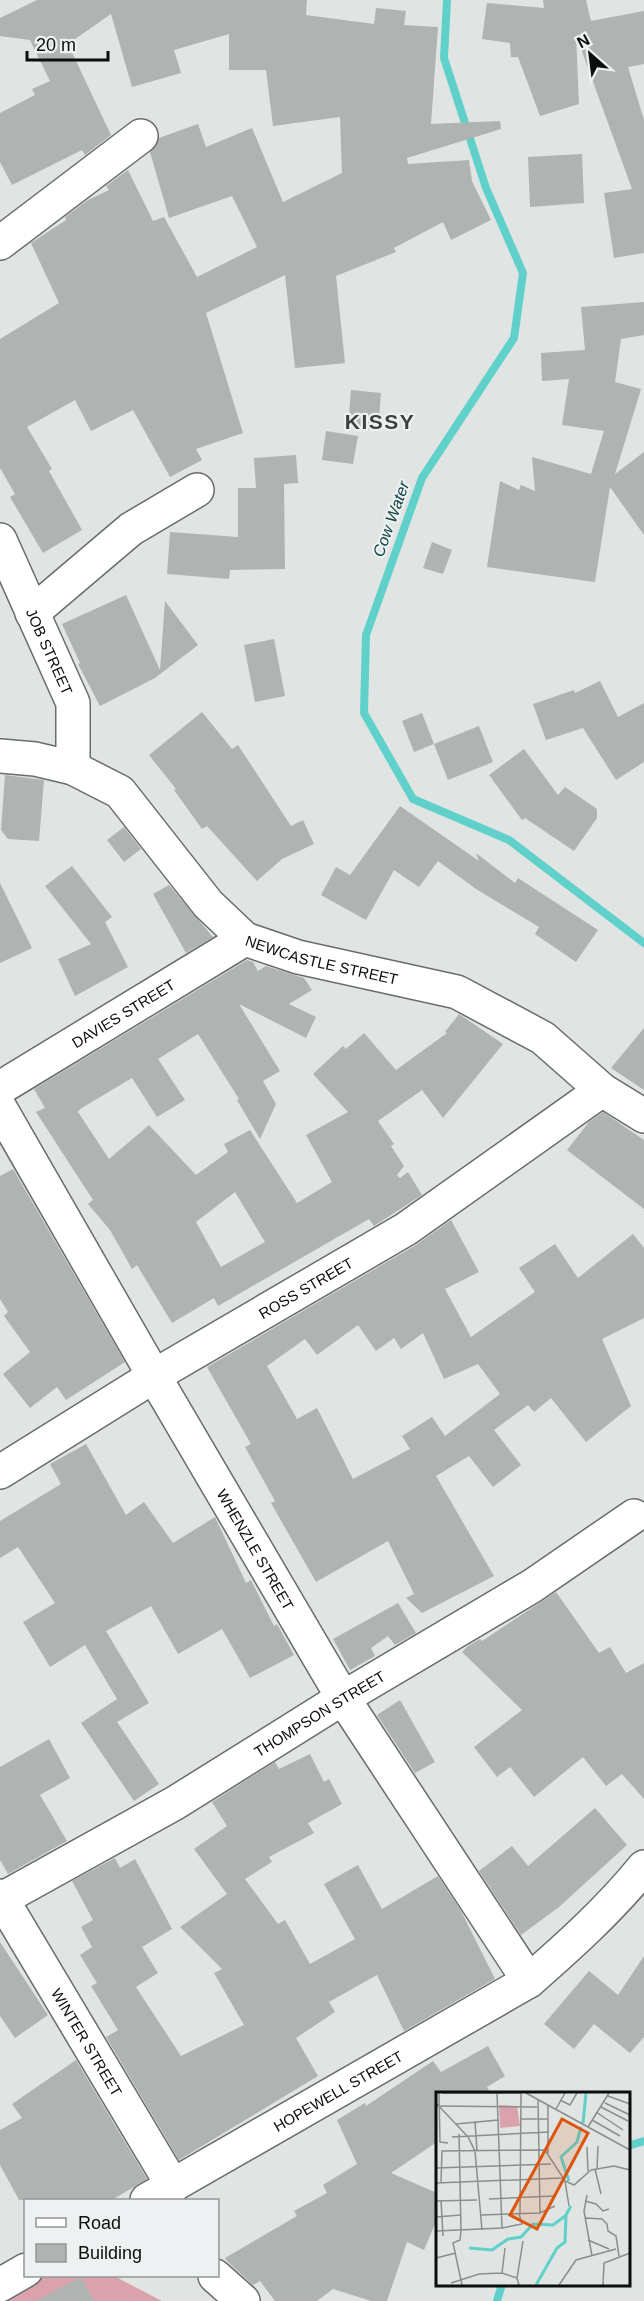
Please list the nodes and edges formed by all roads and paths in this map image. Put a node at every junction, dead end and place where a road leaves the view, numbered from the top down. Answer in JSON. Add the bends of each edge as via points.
{"nodes":[{"id":1,"x":141,"y":136,"type":"dead end"},
{"id":2,"x":0,"y":243,"type":"edge"},
{"id":3,"x":197,"y":490,"type":"dead end"},
{"id":4,"x":0,"y":540,"type":"edge"},
{"id":5,"x":32,"y":613,"type":"junction"},
{"id":6,"x":0,"y":756,"type":"edge"},
{"id":7,"x":73,"y":768,"type":"junction"},
{"id":8,"x":245,"y":939,"type":"junction"},
{"id":9,"x":0,"y":1088,"type":"edge"},
{"id":10,"x":602,"y":1090,"type":"junction"},
{"id":11,"x":0,"y":1108,"type":"edge"},
{"id":12,"x":644,"y":1116,"type":"edge"},
{"id":13,"x":154,"y":1376,"type":"junction"},
{"id":14,"x":0,"y":1472,"type":"edge"},
{"id":15,"x":634,"y":1516,"type":"dead end"},
{"id":16,"x":343,"y":1698,"type":"junction"},
{"id":17,"x":644,"y":1868,"type":"edge"},
{"id":18,"x":1,"y":1898,"type":"edge"},
{"id":19,"x":632,"y":1902,"type":"edge"},
{"id":20,"x":529,"y":1981,"type":"junction"},
{"id":21,"x":159,"y":2196,"type":"edge"},
{"id":22,"x":24,"y":2271,"type":"edge"},
{"id":23,"x":216,"y":2277,"type":"edge"},
{"id":24,"x":0,"y":2284,"type":"edge"},
{"id":25,"x":243,"y":2301,"type":"edge"}],
"edges":[{"from":1,"to":2,"type":"street"},
{"from":3,"to":5,"type":"street","via":[[131,529]]},
{"from":4,"to":5,"type":"street","name":"JOB STREET"},
{"from":5,"to":7,"type":"street","name":"JOB STREET","via":[[73,703]]},
{"from":6,"to":7,"type":"street","name":"NEWCASTLE STREET"},
{"from":7,"to":8,"type":"street","name":"NEWCASTLE STREET","via":[[120,792],[208,904]]},
{"from":8,"to":9,"type":"street","name":"DAVIES STREET"},
{"from":8,"to":10,"type":"street","name":"NEWCASTLE STREET","via":[[298,957],[457,992],[543,1038]]},
{"from":10,"to":12,"type":"street","name":"NEWCASTLE STREET"},
{"from":10,"to":13,"type":"street","name":"ROSS STREET","via":[[406,1229]]},
{"from":11,"to":13,"type":"street","name":"WHENZLE STREET"},
{"from":13,"to":14,"type":"street","name":"ROSS STREET"},
{"from":13,"to":16,"type":"street","name":"WHENZLE STREET"},
{"from":15,"to":16,"type":"street","name":"THOMPSON STREET","via":[[532,1586]]},
{"from":16,"to":18,"type":"street","name":"THOMPSON STREET","via":[[176,1803]]},
{"from":16,"to":20,"type":"street","name":"WHENZLE STREET"},
{"from":17,"to":19,"type":"street"},
{"from":18,"to":21,"type":"street","name":"WINTER STREET"},
{"from":19,"to":20,"type":"street"},
{"from":20,"to":21,"type":"street","name":"HOPEWELL STREET"},
{"from":22,"to":24,"type":"street"},
{"from":23,"to":25,"type":"street"}]}
